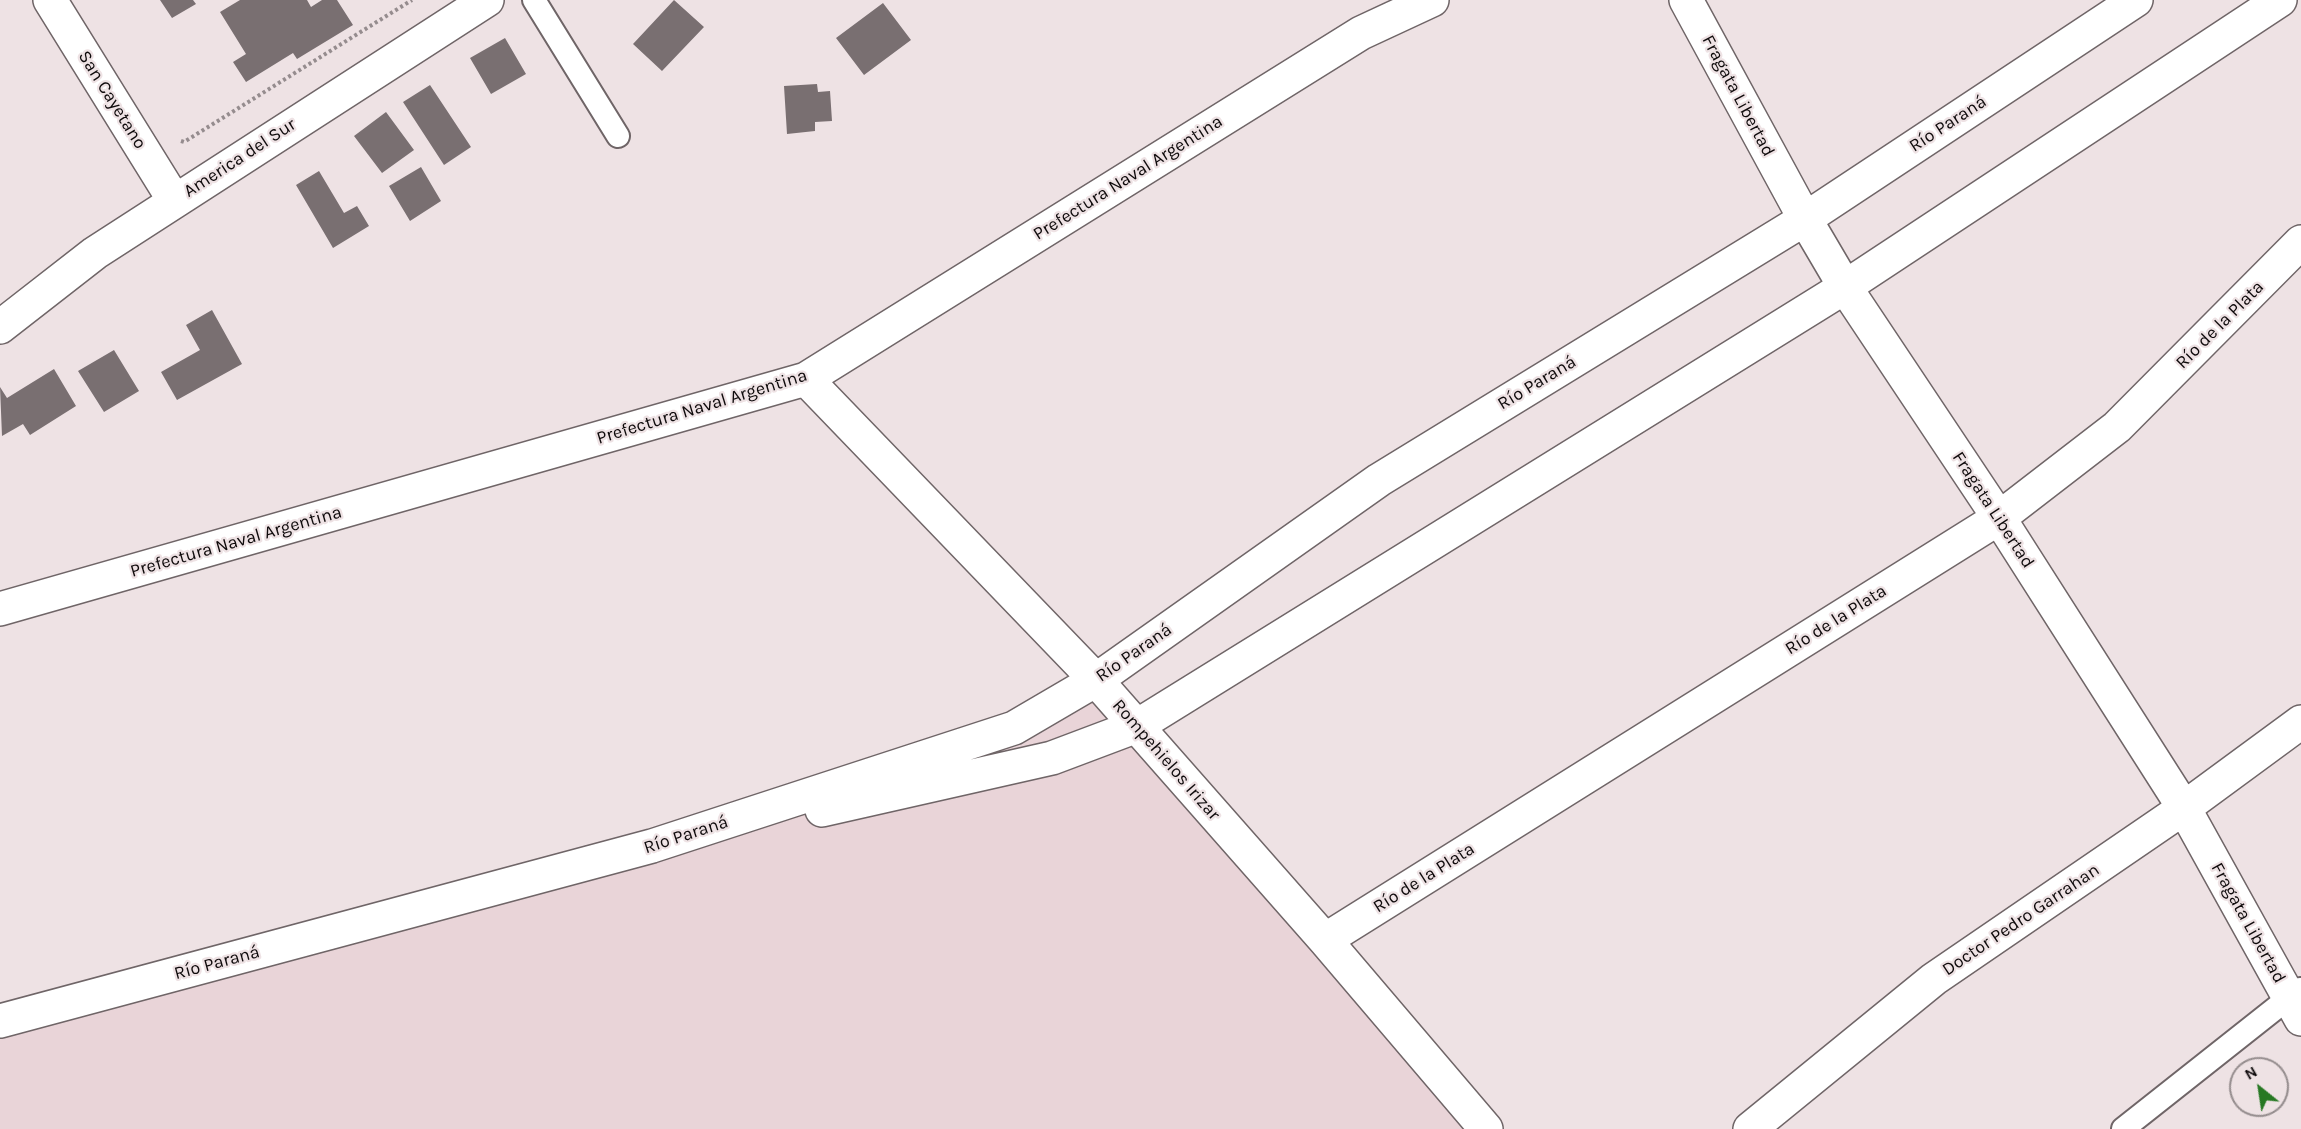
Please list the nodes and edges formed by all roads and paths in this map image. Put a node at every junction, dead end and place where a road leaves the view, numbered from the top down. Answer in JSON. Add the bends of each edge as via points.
{"nodes":[{"id":1,"x":50,"y":0,"type":"edge"},
{"id":2,"x":412,"y":0,"type":"edge"},
{"id":3,"x":487,"y":0,"type":"edge"},
{"id":4,"x":534,"y":0,"type":"edge"},
{"id":5,"x":1432,"y":0,"type":"edge"},
{"id":6,"x":1686,"y":0,"type":"edge"},
{"id":7,"x":2136,"y":0,"type":"edge"},
{"id":8,"x":2280,"y":0,"type":"edge"},
{"id":9,"x":618,"y":136,"type":"dead end"},
{"id":10,"x":184,"y":142,"type":"dead end"},
{"id":11,"x":174,"y":200,"type":"junction"},
{"id":12,"x":1805,"y":219,"type":"junction"},
{"id":13,"x":2301,"y":242,"type":"edge"},
{"id":14,"x":1845,"y":287,"type":"junction"},
{"id":15,"x":0,"y":327,"type":"edge"},
{"id":16,"x":806,"y":379,"type":"junction"},
{"id":17,"x":1999,"y":518,"type":"junction"},
{"id":18,"x":0,"y":609,"type":"edge"},
{"id":19,"x":1096,"y":680,"type":"junction"},
{"id":20,"x":2301,"y":722,"type":"edge"},
{"id":21,"x":1137,"y":726,"type":"junction"},
{"id":22,"x":2184,"y":808,"type":"junction"},
{"id":23,"x":652,"y":846,"type":"junction"},
{"id":24,"x":1325,"y":940,"type":"junction"},
{"id":25,"x":2297,"y":1001,"type":"edge"},
{"id":26,"x":0,"y":1021,"type":"edge"},
{"id":27,"x":1486,"y":1129,"type":"edge"},
{"id":28,"x":1750,"y":1129,"type":"edge"},
{"id":29,"x":2123,"y":1129,"type":"edge"}],
"edges":[{"from":1,"to":11,"type":"street","name":"San Cayetano"},
{"from":2,"to":10,"type":"path"},
{"from":3,"to":11,"type":"street","name":"America del Sur"},
{"from":4,"to":9,"type":"lane"},
{"from":5,"to":16,"type":"street","name":"Prefectura Naval Argentina","via":[[1361,33]]},
{"from":6,"to":12,"type":"street","name":"Fragata Libertad"},
{"from":7,"to":12,"type":"street","name":"Río Paraná"},
{"from":8,"to":14,"type":"street"},
{"from":11,"to":15,"type":"street","name":"America del Sur","via":[[95,253]]},
{"from":12,"to":14,"type":"street","name":"Fragata Libertad"},
{"from":12,"to":19,"type":"street","name":"Río Paraná","via":[[1379,480]]},
{"from":13,"to":17,"type":"street","name":"Río de la Plata","via":[[2117,427]]},
{"from":14,"to":17,"type":"street","name":"Fragata Libertad"},
{"from":14,"to":21,"type":"street"},
{"from":16,"to":18,"type":"street","name":"Prefectura Naval Argentina"},
{"from":16,"to":19,"type":"street","name":"Rompehielos Irizar"},
{"from":17,"to":22,"type":"street","name":"Fragata Libertad"},
{"from":17,"to":24,"type":"street","name":"Río de la Plata"},
{"from":19,"to":21,"type":"street","name":"Rompehielos Irizar"},
{"from":19,"to":23,"type":"street","name":"Río Paraná","via":[[1014,728]]},
{"from":20,"to":22,"type":"street","name":"Doctor Pedro Garrahan"},
{"from":21,"to":23,"type":"street","via":[[1052,758]]},
{"from":21,"to":24,"type":"street","name":"Rompehielos Irizar"},
{"from":22,"to":25,"type":"street","name":"Fragata Libertad"},
{"from":22,"to":28,"type":"street","name":"Doctor Pedro Garrahan","via":[[1934,979]]},
{"from":23,"to":26,"type":"street","name":"Río Paraná"},
{"from":24,"to":27,"type":"street","name":"Rompehielos Irizar"},
{"from":25,"to":29,"type":"lane"}]}
